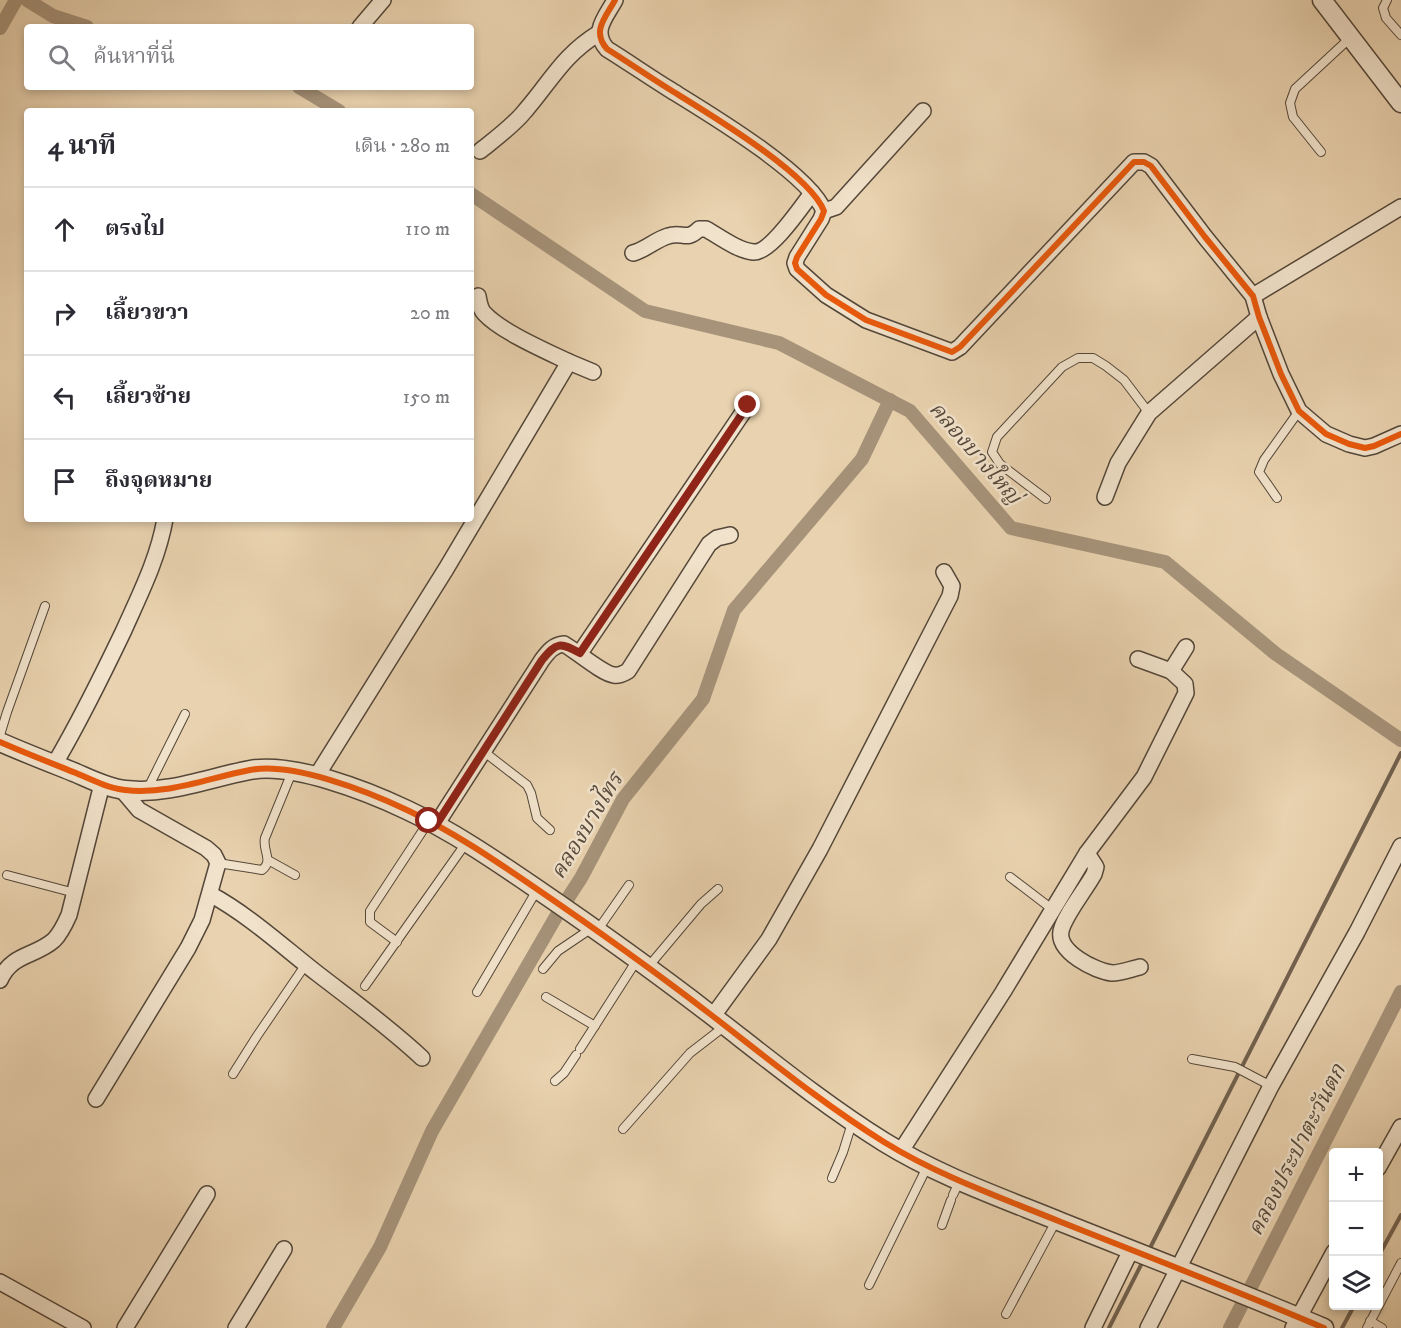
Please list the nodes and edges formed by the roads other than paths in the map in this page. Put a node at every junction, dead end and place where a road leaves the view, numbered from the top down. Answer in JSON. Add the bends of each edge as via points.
{"nodes":[{"id":1,"x":383,"y":0,"type":"edge"},
{"id":2,"x":615,"y":0,"type":"edge"},
{"id":3,"x":1322,"y":0,"type":"edge"},
{"id":4,"x":1386,"y":0,"type":"edge"},
{"id":5,"x":363,"y":24,"type":"edge"},
{"id":6,"x":598,"y":33,"type":"junction"},
{"id":7,"x":1401,"y":35,"type":"edge"},
{"id":8,"x":1351,"y":37,"type":"junction"},
{"id":9,"x":1399,"y":95,"type":"edge"},
{"id":10,"x":923,"y":111,"type":"dead end"},
{"id":11,"x":480,"y":151,"type":"dead end"},
{"id":12,"x":1321,"y":152,"type":"dead end"},
{"id":13,"x":812,"y":193,"type":"junction"},
{"id":14,"x":1401,"y":207,"type":"edge"},
{"id":15,"x":824,"y":211,"type":"junction"},
{"id":16,"x":633,"y":253,"type":"dead end"},
{"id":17,"x":478,"y":296,"type":"dead end"},
{"id":18,"x":1253,"y":296,"type":"junction"},
{"id":19,"x":1259,"y":317,"type":"junction"},
{"id":20,"x":569,"y":362,"type":"junction"},
{"id":21,"x":593,"y":372,"type":"dead end"},
{"id":22,"x":748,"y":405,"type":"dead end"},
{"id":23,"x":1299,"y":411,"type":"junction"},
{"id":24,"x":1149,"y":413,"type":"junction"},
{"id":25,"x":1401,"y":434,"type":"edge"},
{"id":26,"x":1105,"y":496,"type":"dead end"},
{"id":27,"x":1277,"y":498,"type":"dead end"},
{"id":28,"x":1046,"y":499,"type":"dead end"},
{"id":29,"x":164,"y":522,"type":"edge"},
{"id":30,"x":474,"y":522,"type":"edge"},
{"id":31,"x":474,"y":522,"type":"edge"},
{"id":32,"x":730,"y":535,"type":"dead end"},
{"id":33,"x":944,"y":572,"type":"dead end"},
{"id":34,"x":45,"y":606,"type":"dead end"},
{"id":35,"x":1186,"y":647,"type":"dead end"},
{"id":36,"x":580,"y":653,"type":"junction"},
{"id":37,"x":1138,"y":659,"type":"dead end"},
{"id":38,"x":1171,"y":671,"type":"junction"},
{"id":39,"x":185,"y":714,"type":"dead end"},
{"id":40,"x":0,"y":735,"type":"edge"},
{"id":41,"x":0,"y":742,"type":"edge"},
{"id":42,"x":483,"y":751,"type":"junction"},
{"id":43,"x":54,"y":765,"type":"junction"},
{"id":44,"x":292,"y":770,"type":"junction"},
{"id":45,"x":316,"y":777,"type":"junction"},
{"id":46,"x":102,"y":784,"type":"junction"},
{"id":47,"x":122,"y":790,"type":"junction"},
{"id":48,"x":147,"y":791,"type":"junction"},
{"id":49,"x":432,"y":823,"type":"junction"},
{"id":50,"x":550,"y":830,"type":"dead end"},
{"id":51,"x":466,"y":843,"type":"junction"},
{"id":52,"x":1401,"y":846,"type":"edge"},
{"id":53,"x":1087,"y":853,"type":"junction"},
{"id":54,"x":268,"y":860,"type":"junction"},
{"id":55,"x":218,"y":863,"type":"junction"},
{"id":56,"x":7,"y":875,"type":"dead end"},
{"id":57,"x":295,"y":875,"type":"dead end"},
{"id":58,"x":1010,"y":877,"type":"dead end"},
{"id":59,"x":629,"y":885,"type":"dead end"},
{"id":60,"x":718,"y":889,"type":"dead end"},
{"id":61,"x":75,"y":893,"type":"junction"},
{"id":62,"x":543,"y":893,"type":"junction"},
{"id":63,"x":210,"y":894,"type":"junction"},
{"id":64,"x":1052,"y":909,"type":"junction"},
{"id":65,"x":590,"y":926,"type":"junction"},
{"id":66,"x":397,"y":942,"type":"junction"},
{"id":67,"x":642,"y":963,"type":"junction"},
{"id":68,"x":306,"y":964,"type":"junction"},
{"id":69,"x":1140,"y":967,"type":"dead end"},
{"id":70,"x":543,"y":969,"type":"dead end"},
{"id":71,"x":0,"y":980,"type":"edge"},
{"id":72,"x":365,"y":986,"type":"dead end"},
{"id":73,"x":477,"y":992,"type":"dead end"},
{"id":74,"x":546,"y":997,"type":"dead end"},
{"id":75,"x":719,"y":1021,"type":"junction"},
{"id":76,"x":595,"y":1026,"type":"junction"},
{"id":77,"x":422,"y":1058,"type":"dead end"},
{"id":78,"x":1192,"y":1059,"type":"dead end"},
{"id":79,"x":234,"y":1074,"type":"dead end"},
{"id":80,"x":555,"y":1081,"type":"dead end"},
{"id":81,"x":1271,"y":1086,"type":"junction"},
{"id":82,"x":96,"y":1099,"type":"dead end"},
{"id":83,"x":853,"y":1120,"type":"junction"},
{"id":84,"x":1401,"y":1127,"type":"edge"},
{"id":85,"x":623,"y":1129,"type":"dead end"},
{"id":86,"x":901,"y":1151,"type":"junction"},
{"id":87,"x":1383,"y":1159,"type":"edge"},
{"id":88,"x":928,"y":1165,"type":"junction"},
{"id":89,"x":832,"y":1178,"type":"dead end"},
{"id":90,"x":955,"y":1192,"type":"junction"},
{"id":91,"x":207,"y":1194,"type":"dead end"},
{"id":92,"x":1056,"y":1220,"type":"junction"},
{"id":93,"x":942,"y":1225,"type":"dead end"},
{"id":94,"x":284,"y":1249,"type":"dead end"},
{"id":95,"x":1141,"y":1253,"type":"junction"},
{"id":96,"x":1332,"y":1256,"type":"edge"},
{"id":97,"x":1401,"y":1263,"type":"edge"},
{"id":98,"x":1177,"y":1267,"type":"junction"},
{"id":99,"x":0,"y":1282,"type":"edge"},
{"id":100,"x":869,"y":1285,"type":"dead end"},
{"id":101,"x":1006,"y":1314,"type":"dead end"},
{"id":102,"x":1296,"y":1323,"type":"edge"},
{"id":103,"x":1368,"y":1325,"type":"edge"},
{"id":104,"x":83,"y":1328,"type":"edge"},
{"id":105,"x":124,"y":1328,"type":"edge"},
{"id":106,"x":236,"y":1328,"type":"edge"},
{"id":107,"x":1093,"y":1328,"type":"edge"},
{"id":108,"x":1148,"y":1328,"type":"edge"},
{"id":109,"x":1324,"y":1328,"type":"edge"},
{"id":110,"x":1382,"y":1328,"type":"edge"}],
"edges":[{"from":1,"to":5,"type":"street"},
{"from":2,"to":6,"type":"street"},
{"from":3,"to":8,"type":"street"},
{"from":4,"to":7,"type":"lane","via":[[1386,18]]},
{"from":6,"to":11,"type":"street","via":[[566,59],[525,112]]},
{"from":6,"to":13,"type":"street","via":[[607,48],[749,141]]},
{"from":8,"to":9,"type":"street"},
{"from":8,"to":12,"type":"lane","via":[[1295,89],[1290,103],[1293,117]]},
{"from":10,"to":15,"type":"street","via":[[836,207]]},
{"from":13,"to":15,"type":"street"},
{"from":13,"to":16,"type":"street","via":[[776,238],[756,253],[706,229],[687,237],[670,235]]},
{"from":14,"to":18,"type":"street"},
{"from":15,"to":18,"type":"street","via":[[797,256],[797,269],[826,295],[866,320],[951,352],[960,347],[1134,162],[1150,166]]},
{"from":17,"to":20,"type":"street","via":[[482,312],[497,323]]},
{"from":18,"to":19,"type":"street"},
{"from":19,"to":23,"type":"street"},
{"from":19,"to":24,"type":"street"},
{"from":20,"to":21,"type":"street"},
{"from":20,"to":31,"type":"street"},
{"from":22,"to":36,"type":"street"},
{"from":23,"to":25,"type":"street","via":[[1326,434],[1365,448]]},
{"from":23,"to":27,"type":"lane","via":[[1259,472]]},
{"from":24,"to":26,"type":"street","via":[[1118,463]]},
{"from":24,"to":28,"type":"lane","via":[[1124,380],[1093,358],[1078,358],[1062,367],[997,437],[992,452],[1000,464]]},
{"from":29,"to":43,"type":"street","via":[[156,556],[138,599]]},
{"from":30,"to":45,"type":"street"},
{"from":32,"to":36,"type":"street","via":[[709,544],[628,670],[613,675]]},
{"from":33,"to":75,"type":"street","via":[[952,586],[950,596],[850,794]]},
{"from":34,"to":40,"type":"lane"},
{"from":35,"to":38,"type":"street"},
{"from":36,"to":42,"type":"street","via":[[564,644],[551,649]]},
{"from":37,"to":38,"type":"street"},
{"from":38,"to":53,"type":"street","via":[[1185,684],[1179,710],[1144,777]]},
{"from":39,"to":48,"type":"lane"},
{"from":41,"to":43,"type":"street"},
{"from":42,"to":49,"type":"street"},
{"from":42,"to":50,"type":"lane","via":[[527,785],[537,819]]},
{"from":43,"to":46,"type":"street"},
{"from":44,"to":45,"type":"street"},
{"from":44,"to":48,"type":"street","via":[[250,770]]},
{"from":44,"to":54,"type":"lane","via":[[263,845]]},
{"from":45,"to":49,"type":"street","via":[[405,809]]},
{"from":46,"to":47,"type":"street"},
{"from":46,"to":61,"type":"street"},
{"from":47,"to":48,"type":"street"},
{"from":47,"to":55,"type":"street","via":[[139,810],[206,848]]},
{"from":49,"to":51,"type":"street"},
{"from":49,"to":66,"type":"lane","via":[[370,911],[370,922]]},
{"from":51,"to":62,"type":"street"},
{"from":51,"to":66,"type":"lane"},
{"from":52,"to":81,"type":"street"},
{"from":53,"to":64,"type":"street"},
{"from":53,"to":69,"type":"street","via":[[1096,867],[1094,874],[1065,923],[1061,939],[1067,950],[1095,969],[1113,973]]},
{"from":54,"to":55,"type":"lane","via":[[262,870]]},
{"from":54,"to":57,"type":"lane"},
{"from":55,"to":63,"type":"street"},
{"from":56,"to":61,"type":"lane"},
{"from":58,"to":64,"type":"lane"},
{"from":59,"to":65,"type":"lane"},
{"from":60,"to":67,"type":"lane"},
{"from":61,"to":71,"type":"street","via":[[58,936],[9,965]]},
{"from":62,"to":65,"type":"street"},
{"from":62,"to":73,"type":"lane"},
{"from":63,"to":68,"type":"street","via":[[231,905]]},
{"from":63,"to":82,"type":"street","via":[[188,948]]},
{"from":64,"to":86,"type":"street","via":[[1004,992]]},
{"from":65,"to":67,"type":"street"},
{"from":65,"to":70,"type":"lane","via":[[558,951]]},
{"from":66,"to":72,"type":"lane"},
{"from":67,"to":75,"type":"street"},
{"from":67,"to":76,"type":"lane"},
{"from":68,"to":77,"type":"street"},
{"from":68,"to":79,"type":"lane"},
{"from":74,"to":76,"type":"lane"},
{"from":75,"to":83,"type":"street"},
{"from":75,"to":85,"type":"lane"},
{"from":76,"to":80,"type":"lane"},
{"from":78,"to":81,"type":"lane","via":[[1235,1067]]},
{"from":81,"to":98,"type":"street"},
{"from":83,"to":86,"type":"street"},
{"from":83,"to":89,"type":"lane"},
{"from":84,"to":87,"type":"street"},
{"from":86,"to":88,"type":"street"},
{"from":88,"to":90,"type":"street"},
{"from":88,"to":100,"type":"lane"},
{"from":90,"to":92,"type":"street"},
{"from":90,"to":93,"type":"lane"},
{"from":91,"to":105,"type":"street"},
{"from":92,"to":95,"type":"street"},
{"from":92,"to":101,"type":"lane"},
{"from":94,"to":106,"type":"street"},
{"from":95,"to":98,"type":"street"},
{"from":95,"to":107,"type":"street"},
{"from":96,"to":102,"type":"street"},
{"from":97,"to":103,"type":"lane"},
{"from":98,"to":102,"type":"street"},
{"from":98,"to":108,"type":"street"},
{"from":99,"to":104,"type":"street"},
{"from":102,"to":109,"type":"street"},
{"from":103,"to":110,"type":"lane"}]}
